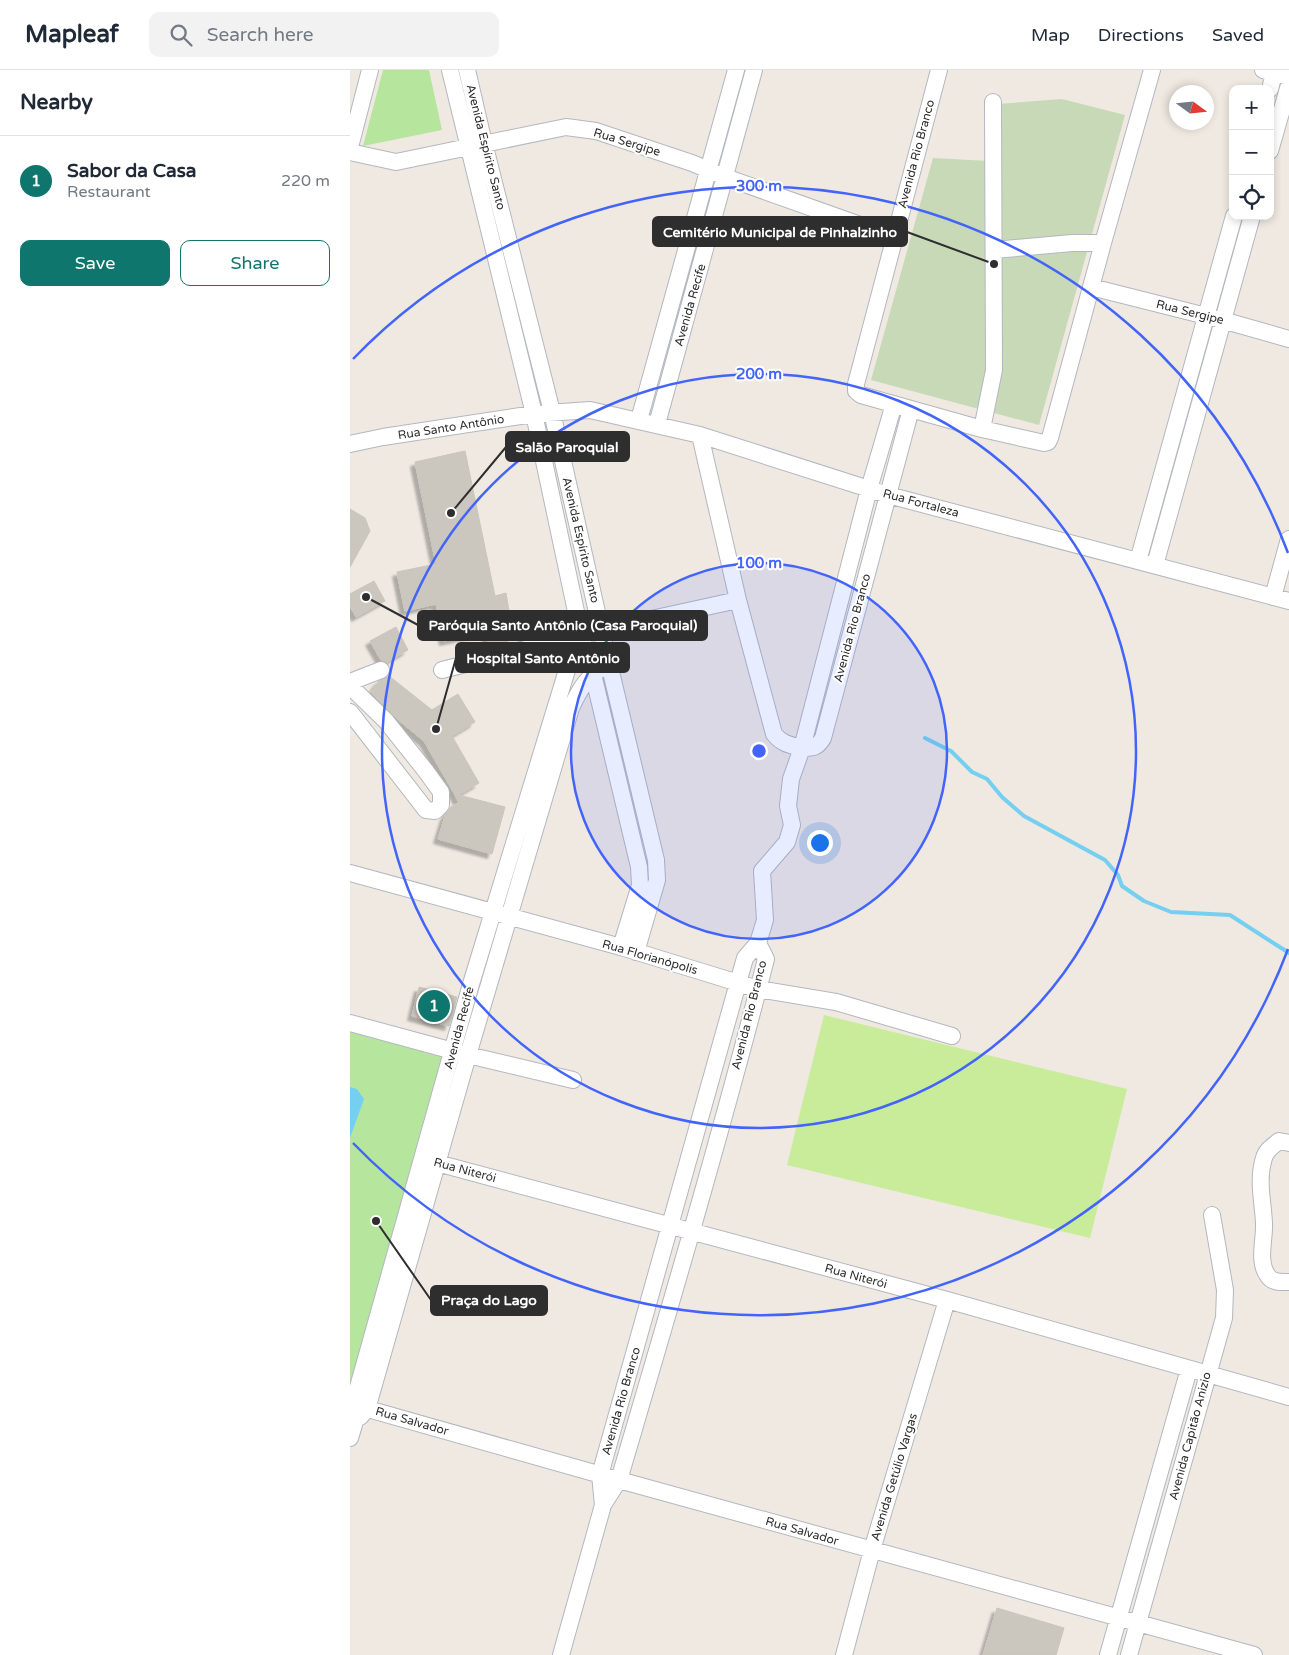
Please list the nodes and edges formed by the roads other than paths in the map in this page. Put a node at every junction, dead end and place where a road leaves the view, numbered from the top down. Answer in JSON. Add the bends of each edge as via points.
{"nodes":[{"id":1,"x":370,"y":70,"type":"edge"},
{"id":2,"x":450,"y":70,"type":"edge"},
{"id":3,"x":467,"y":70,"type":"edge"},
{"id":4,"x":736,"y":70,"type":"edge"},
{"id":5,"x":754,"y":70,"type":"edge"},
{"id":6,"x":939,"y":70,"type":"edge"},
{"id":7,"x":1152,"y":70,"type":"edge"},
{"id":8,"x":1289,"y":85,"type":"edge"},
{"id":9,"x":729,"y":95,"type":"junction"},
{"id":10,"x":746,"y":100,"type":"junction"},
{"id":11,"x":993,"y":102,"type":"dead end"},
{"id":12,"x":1274,"y":136,"type":"edge"},
{"id":13,"x":476,"y":145,"type":"junction"},
{"id":14,"x":350,"y":147,"type":"edge"},
{"id":15,"x":350,"y":152,"type":"edge"},
{"id":16,"x":708,"y":170,"type":"junction"},
{"id":17,"x":725,"y":177,"type":"junction"},
{"id":18,"x":1233,"y":220,"type":"edge"},
{"id":19,"x":1251,"y":220,"type":"edge"},
{"id":20,"x":894,"y":237,"type":"junction"},
{"id":21,"x":1226,"y":242,"type":"junction"},
{"id":22,"x":1102,"y":243,"type":"junction"},
{"id":23,"x":1243,"y":246,"type":"junction"},
{"id":24,"x":994,"y":250,"type":"junction"},
{"id":25,"x":518,"y":276,"type":"junction"},
{"id":26,"x":501,"y":280,"type":"junction"},
{"id":27,"x":1090,"y":287,"type":"junction"},
{"id":28,"x":1205,"y":316,"type":"junction"},
{"id":29,"x":1222,"y":320,"type":"junction"},
{"id":30,"x":1289,"y":339,"type":"edge"},
{"id":31,"x":894,"y":404,"type":"junction"},
{"id":32,"x":911,"y":409,"type":"junction"},
{"id":33,"x":552,"y":412,"type":"junction"},
{"id":34,"x":534,"y":414,"type":"junction"},
{"id":35,"x":1178,"y":414,"type":"junction"},
{"id":36,"x":1195,"y":418,"type":"junction"},
{"id":37,"x":639,"y":420,"type":"junction"},
{"id":38,"x":657,"y":424,"type":"junction"},
{"id":39,"x":982,"y":429,"type":"junction"},
{"id":40,"x":700,"y":436,"type":"junction"},
{"id":41,"x":350,"y":444,"type":"edge"},
{"id":42,"x":1164,"y":468,"type":"junction"},
{"id":43,"x":1180,"y":473,"type":"junction"},
{"id":44,"x":868,"y":489,"type":"junction"},
{"id":45,"x":888,"y":495,"type":"junction"},
{"id":46,"x":580,"y":535,"type":"junction"},
{"id":47,"x":561,"y":539,"type":"junction"},
{"id":48,"x":1289,"y":540,"type":"edge"},
{"id":49,"x":1138,"y":560,"type":"junction"},
{"id":50,"x":849,"y":563,"type":"junction"},
{"id":51,"x":1155,"y":565,"type":"junction"},
{"id":52,"x":868,"y":569,"type":"junction"},
{"id":53,"x":1272,"y":597,"type":"junction"},
{"id":54,"x":738,"y":600,"type":"junction"},
{"id":55,"x":1289,"y":602,"type":"edge"},
{"id":56,"x":833,"y":626,"type":"junction"},
{"id":57,"x":601,"y":630,"type":"junction"},
{"id":58,"x":852,"y":631,"type":"junction"},
{"id":59,"x":581,"y":635,"type":"junction"},
{"id":60,"x":610,"y":664,"type":"junction"},
{"id":61,"x":381,"y":670,"type":"dead end"},
{"id":62,"x":442,"y":670,"type":"dead end"},
{"id":63,"x":593,"y":674,"type":"junction"},
{"id":64,"x":350,"y":684,"type":"edge"},
{"id":65,"x":350,"y":712,"type":"edge"},
{"id":66,"x":802,"y":748,"type":"junction"},
{"id":67,"x":527,"y":828,"type":"junction"},
{"id":68,"x":350,"y":873,"type":"edge"},
{"id":69,"x":492,"y":913,"type":"junction"},
{"id":70,"x":508,"y":917,"type":"junction"},
{"id":71,"x":758,"y":943,"type":"junction"},
{"id":72,"x":628,"y":950,"type":"junction"},
{"id":73,"x":738,"y":983,"type":"junction"},
{"id":74,"x":471,"y":984,"type":"junction"},
{"id":75,"x":758,"y":988,"type":"junction"},
{"id":76,"x":487,"y":990,"type":"junction"},
{"id":77,"x":350,"y":1022,"type":"edge"},
{"id":78,"x":952,"y":1036,"type":"dead end"},
{"id":79,"x":460,"y":1053,"type":"junction"},
{"id":80,"x":719,"y":1053,"type":"junction"},
{"id":81,"x":739,"y":1058,"type":"junction"},
{"id":82,"x":573,"y":1080,"type":"dead end"},
{"id":83,"x":703,"y":1110,"type":"junction"},
{"id":84,"x":724,"y":1116,"type":"junction"},
{"id":85,"x":1284,"y":1142,"type":"edge"},
{"id":86,"x":430,"y":1161,"type":"junction"},
{"id":87,"x":1212,"y":1215,"type":"dead end"},
{"id":88,"x":671,"y":1226,"type":"junction"},
{"id":89,"x":692,"y":1232,"type":"junction"},
{"id":90,"x":1289,"y":1282,"type":"edge"},
{"id":91,"x":947,"y":1300,"type":"junction"},
{"id":92,"x":644,"y":1318,"type":"junction"},
{"id":93,"x":664,"y":1324,"type":"junction"},
{"id":94,"x":1188,"y":1369,"type":"junction"},
{"id":95,"x":1207,"y":1374,"type":"junction"},
{"id":96,"x":622,"y":1396,"type":"junction"},
{"id":97,"x":1289,"y":1397,"type":"edge"},
{"id":98,"x":642,"y":1401,"type":"junction"},
{"id":99,"x":357,"y":1406,"type":"edge"},
{"id":100,"x":352,"y":1431,"type":"edge"},
{"id":101,"x":1163,"y":1459,"type":"junction"},
{"id":102,"x":1182,"y":1464,"type":"junction"},
{"id":103,"x":600,"y":1474,"type":"junction"},
{"id":104,"x":619,"y":1480,"type":"junction"},
{"id":105,"x":603,"y":1505,"type":"junction"},
{"id":106,"x":1146,"y":1522,"type":"junction"},
{"id":107,"x":1164,"y":1527,"type":"junction"},
{"id":108,"x":872,"y":1550,"type":"junction"},
{"id":109,"x":1119,"y":1617,"type":"junction"},
{"id":110,"x":1138,"y":1622,"type":"junction"},
{"id":111,"x":561,"y":1655,"type":"edge"},
{"id":112,"x":844,"y":1655,"type":"edge"},
{"id":113,"x":1108,"y":1655,"type":"edge"},
{"id":114,"x":1129,"y":1655,"type":"edge"},
{"id":115,"x":1254,"y":1655,"type":"edge"}],
"edges":[{"from":1,"to":14,"type":"street"},
{"from":2,"to":13,"type":"street","name":"Avenida Espírito Santo"},
{"from":3,"to":13,"type":"street","name":"Avenida Espírito Santo"},
{"from":4,"to":9,"type":"street","name":"Avenida Recife"},
{"from":5,"to":10,"type":"street","name":"Avenida Recife"},
{"from":6,"to":20,"type":"street","name":"Avenida Rio Branco"},
{"from":7,"to":22,"type":"street"},
{"from":8,"to":12,"type":"street"},
{"from":9,"to":10,"type":"street"},
{"from":9,"to":16,"type":"street","name":"Avenida Recife"},
{"from":10,"to":17,"type":"street","name":"Avenida Recife"},
{"from":11,"to":24,"type":"street"},
{"from":13,"to":15,"type":"street","name":"Rua Sergipe","via":[[396,162]]},
{"from":13,"to":16,"type":"street","name":"Rua Sergipe","via":[[566,127],[596,131]]},
{"from":13,"to":25,"type":"street","name":"Avenida Espírito Santo"},
{"from":13,"to":26,"type":"street","name":"Avenida Espírito Santo"},
{"from":16,"to":17,"type":"street","name":"Rua Sergipe"},
{"from":16,"to":37,"type":"street","name":"Avenida Recife"},
{"from":17,"to":20,"type":"street","name":"Rua Sergipe"},
{"from":17,"to":38,"type":"street","name":"Avenida Recife"},
{"from":18,"to":21,"type":"street"},
{"from":19,"to":23,"type":"street"},
{"from":20,"to":31,"type":"street","name":"Avenida Rio Branco","via":[[856,384],[856,391],[861,395]]},
{"from":21,"to":23,"type":"street"},
{"from":21,"to":28,"type":"street"},
{"from":22,"to":24,"type":"street"},
{"from":22,"to":27,"type":"street"},
{"from":23,"to":29,"type":"street"},
{"from":24,"to":39,"type":"street","via":[[994,370]]},
{"from":25,"to":26,"type":"street"},
{"from":25,"to":33,"type":"street","name":"Avenida Espírito Santo"},
{"from":26,"to":34,"type":"street","name":"Avenida Espírito Santo"},
{"from":27,"to":28,"type":"street","name":"Rua Sergipe"},
{"from":27,"to":39,"type":"street","via":[[1048,442]]},
{"from":28,"to":29,"type":"street","name":"Rua Sergipe"},
{"from":28,"to":35,"type":"street"},
{"from":29,"to":30,"type":"street","name":"Rua Sergipe"},
{"from":29,"to":36,"type":"street"},
{"from":31,"to":32,"type":"street"},
{"from":31,"to":44,"type":"street","name":"Avenida Rio Branco"},
{"from":32,"to":39,"type":"street"},
{"from":32,"to":45,"type":"street","name":"Avenida Rio Branco"},
{"from":33,"to":34,"type":"street","name":"Rua Santo Antônio"},
{"from":33,"to":37,"type":"street","name":"Rua Fortaleza","via":[[590,410]]},
{"from":33,"to":46,"type":"street","name":"Avenida Espírito Santo"},
{"from":34,"to":41,"type":"street","name":"Rua Santo Antônio"},
{"from":34,"to":47,"type":"street","name":"Avenida Espírito Santo"},
{"from":35,"to":36,"type":"street"},
{"from":35,"to":42,"type":"street"},
{"from":36,"to":43,"type":"street"},
{"from":37,"to":38,"type":"street","name":"Rua Fortaleza"},
{"from":38,"to":40,"type":"street","name":"Rua Fortaleza"},
{"from":40,"to":44,"type":"street","name":"Rua Fortaleza"},
{"from":40,"to":54,"type":"street"},
{"from":42,"to":43,"type":"street"},
{"from":42,"to":49,"type":"street"},
{"from":43,"to":51,"type":"street"},
{"from":44,"to":45,"type":"street","name":"Rua Fortaleza"},
{"from":44,"to":50,"type":"street","name":"Avenida Rio Branco"},
{"from":45,"to":49,"type":"street","name":"Rua Fortaleza"},
{"from":45,"to":52,"type":"street","name":"Avenida Rio Branco"},
{"from":46,"to":47,"type":"street"},
{"from":46,"to":57,"type":"street","name":"Avenida Espírito Santo"},
{"from":47,"to":59,"type":"street","name":"Avenida Espírito Santo"},
{"from":48,"to":53,"type":"street"},
{"from":49,"to":51,"type":"street","name":"Rua Fortaleza"},
{"from":50,"to":52,"type":"street"},
{"from":50,"to":56,"type":"street","name":"Avenida Rio Branco"},
{"from":51,"to":53,"type":"street","name":"Rua Fortaleza"},
{"from":52,"to":58,"type":"street","name":"Avenida Rio Branco"},
{"from":53,"to":55,"type":"street","name":"Rua Fortaleza"},
{"from":54,"to":57,"type":"street"},
{"from":54,"to":66,"type":"street","via":[[774,734],[786,745]]},
{"from":56,"to":58,"type":"street"},
{"from":56,"to":66,"type":"street","name":"Avenida Rio Branco"},
{"from":57,"to":59,"type":"street"},
{"from":57,"to":60,"type":"street","name":"Avenida Espírito Santo"},
{"from":58,"to":66,"type":"street","name":"Avenida Rio Branco","via":[[823,738],[813,748]]},
{"from":59,"to":62,"type":"street"},
{"from":59,"to":63,"type":"street","name":"Avenida Espírito Santo"},
{"from":59,"to":67,"type":"street","name":"Avenida Recife","via":[[567,670]]},
{"from":60,"to":63,"type":"street","name":"Avenida Recife"},
{"from":60,"to":72,"type":"street","name":"Avenida Espírito Santo","via":[[656,860],[657,880]]},
{"from":61,"to":64,"type":"street"},
{"from":63,"to":67,"type":"street","name":"Avenida Recife","via":[[580,689],[571,708]]},
{"from":63,"to":72,"type":"street","name":"Avenida Espírito Santo","via":[[639,867],[640,885]]},
{"from":64,"to":65,"type":"street","via":[[386,721],[441,792],[441,805],[435,811],[426,810]]},
{"from":66,"to":71,"type":"street","via":[[791,779],[788,806],[792,824],[787,842],[762,872],[765,920]]},
{"from":67,"to":69,"type":"street","name":"Avenida Recife"},
{"from":67,"to":70,"type":"street","name":"Avenida Recife"},
{"from":68,"to":69,"type":"street","name":"Rua Florianópolis"},
{"from":69,"to":70,"type":"street","name":"Rua Florianópolis"},
{"from":69,"to":74,"type":"street","name":"Avenida Recife"},
{"from":70,"to":72,"type":"street","name":"Rua Florianópolis"},
{"from":70,"to":76,"type":"street","name":"Avenida Recife"},
{"from":71,"to":73,"type":"street","name":"Avenida Rio Branco","via":[[745,958]]},
{"from":71,"to":75,"type":"street","name":"Avenida Rio Branco","via":[[766,959]]},
{"from":72,"to":73,"type":"street","name":"Rua Florianópolis"},
{"from":73,"to":75,"type":"street","name":"Rua Florianópolis"},
{"from":73,"to":80,"type":"street","name":"Avenida Rio Branco"},
{"from":74,"to":76,"type":"street"},
{"from":74,"to":79,"type":"street","name":"Avenida Recife"},
{"from":75,"to":78,"type":"street","name":"Rua Florianópolis","via":[[836,1002]]},
{"from":75,"to":81,"type":"street","name":"Avenida Rio Branco"},
{"from":76,"to":79,"type":"street","name":"Avenida Recife"},
{"from":77,"to":79,"type":"street"},
{"from":79,"to":82,"type":"street"},
{"from":79,"to":86,"type":"street","name":"Avenida Recife"},
{"from":80,"to":81,"type":"street"},
{"from":80,"to":83,"type":"street","name":"Avenida Rio Branco"},
{"from":81,"to":84,"type":"street","name":"Avenida Rio Branco"},
{"from":83,"to":84,"type":"street"},
{"from":83,"to":88,"type":"street","name":"Avenida Rio Branco"},
{"from":84,"to":89,"type":"street","name":"Avenida Rio Branco"},
{"from":85,"to":90,"type":"street","via":[[1270,1147],[1264,1156],[1260,1183],[1264,1224],[1262,1255],[1269,1277],[1274,1281]]},
{"from":86,"to":88,"type":"street","name":"Rua Niterói"},
{"from":86,"to":99,"type":"street","name":"Avenida Recife"},
{"from":87,"to":95,"type":"street","name":"Avenida Capitão Anizio","via":[[1225,1290],[1224,1318]]},
{"from":88,"to":89,"type":"street","name":"Rua Niterói"},
{"from":88,"to":92,"type":"street","name":"Avenida Rio Branco"},
{"from":89,"to":91,"type":"street","name":"Rua Niterói"},
{"from":89,"to":93,"type":"street","name":"Avenida Rio Branco"},
{"from":91,"to":94,"type":"street","name":"Rua Niterói"},
{"from":91,"to":108,"type":"street","name":"Avenida Getúlio Vargas"},
{"from":92,"to":93,"type":"street"},
{"from":92,"to":96,"type":"street","name":"Avenida Rio Branco"},
{"from":93,"to":98,"type":"street","name":"Avenida Rio Branco"},
{"from":94,"to":95,"type":"street","name":"Rua Niterói"},
{"from":94,"to":101,"type":"street","name":"Avenida Capitão Anizio"},
{"from":95,"to":97,"type":"street","name":"Rua Niterói"},
{"from":95,"to":102,"type":"street","name":"Avenida Capitão Anizio"},
{"from":96,"to":98,"type":"street"},
{"from":96,"to":103,"type":"street","name":"Avenida Rio Branco"},
{"from":98,"to":104,"type":"street","name":"Avenida Rio Branco"},
{"from":99,"to":100,"type":"street","name":"Avenida Recife"},
{"from":99,"to":103,"type":"street","name":"Rua Salvador"},
{"from":101,"to":102,"type":"street"},
{"from":101,"to":106,"type":"street","name":"Avenida Capitão Anizio"},
{"from":102,"to":107,"type":"street","name":"Avenida Capitão Anizio"},
{"from":103,"to":104,"type":"street","name":"Rua Salvador"},
{"from":103,"to":105,"type":"street","name":"Avenida Rio Branco"},
{"from":104,"to":105,"type":"street","name":"Avenida Rio Branco"},
{"from":104,"to":108,"type":"street","name":"Rua Salvador"},
{"from":105,"to":111,"type":"street","name":"Avenida Rio Branco"},
{"from":106,"to":107,"type":"street"},
{"from":106,"to":109,"type":"street","name":"Avenida Capitão Anizio"},
{"from":107,"to":110,"type":"street","name":"Avenida Capitão Anizio"},
{"from":108,"to":109,"type":"street","name":"Rua Salvador"},
{"from":108,"to":112,"type":"street","name":"Avenida Getúlio Vargas"},
{"from":109,"to":110,"type":"street","name":"Rua Salvador"},
{"from":109,"to":113,"type":"street","name":"Avenida Capitão Anizio"},
{"from":110,"to":114,"type":"street","name":"Avenida Capitão Anizio"},
{"from":110,"to":115,"type":"street","name":"Rua Salvador"}]}
